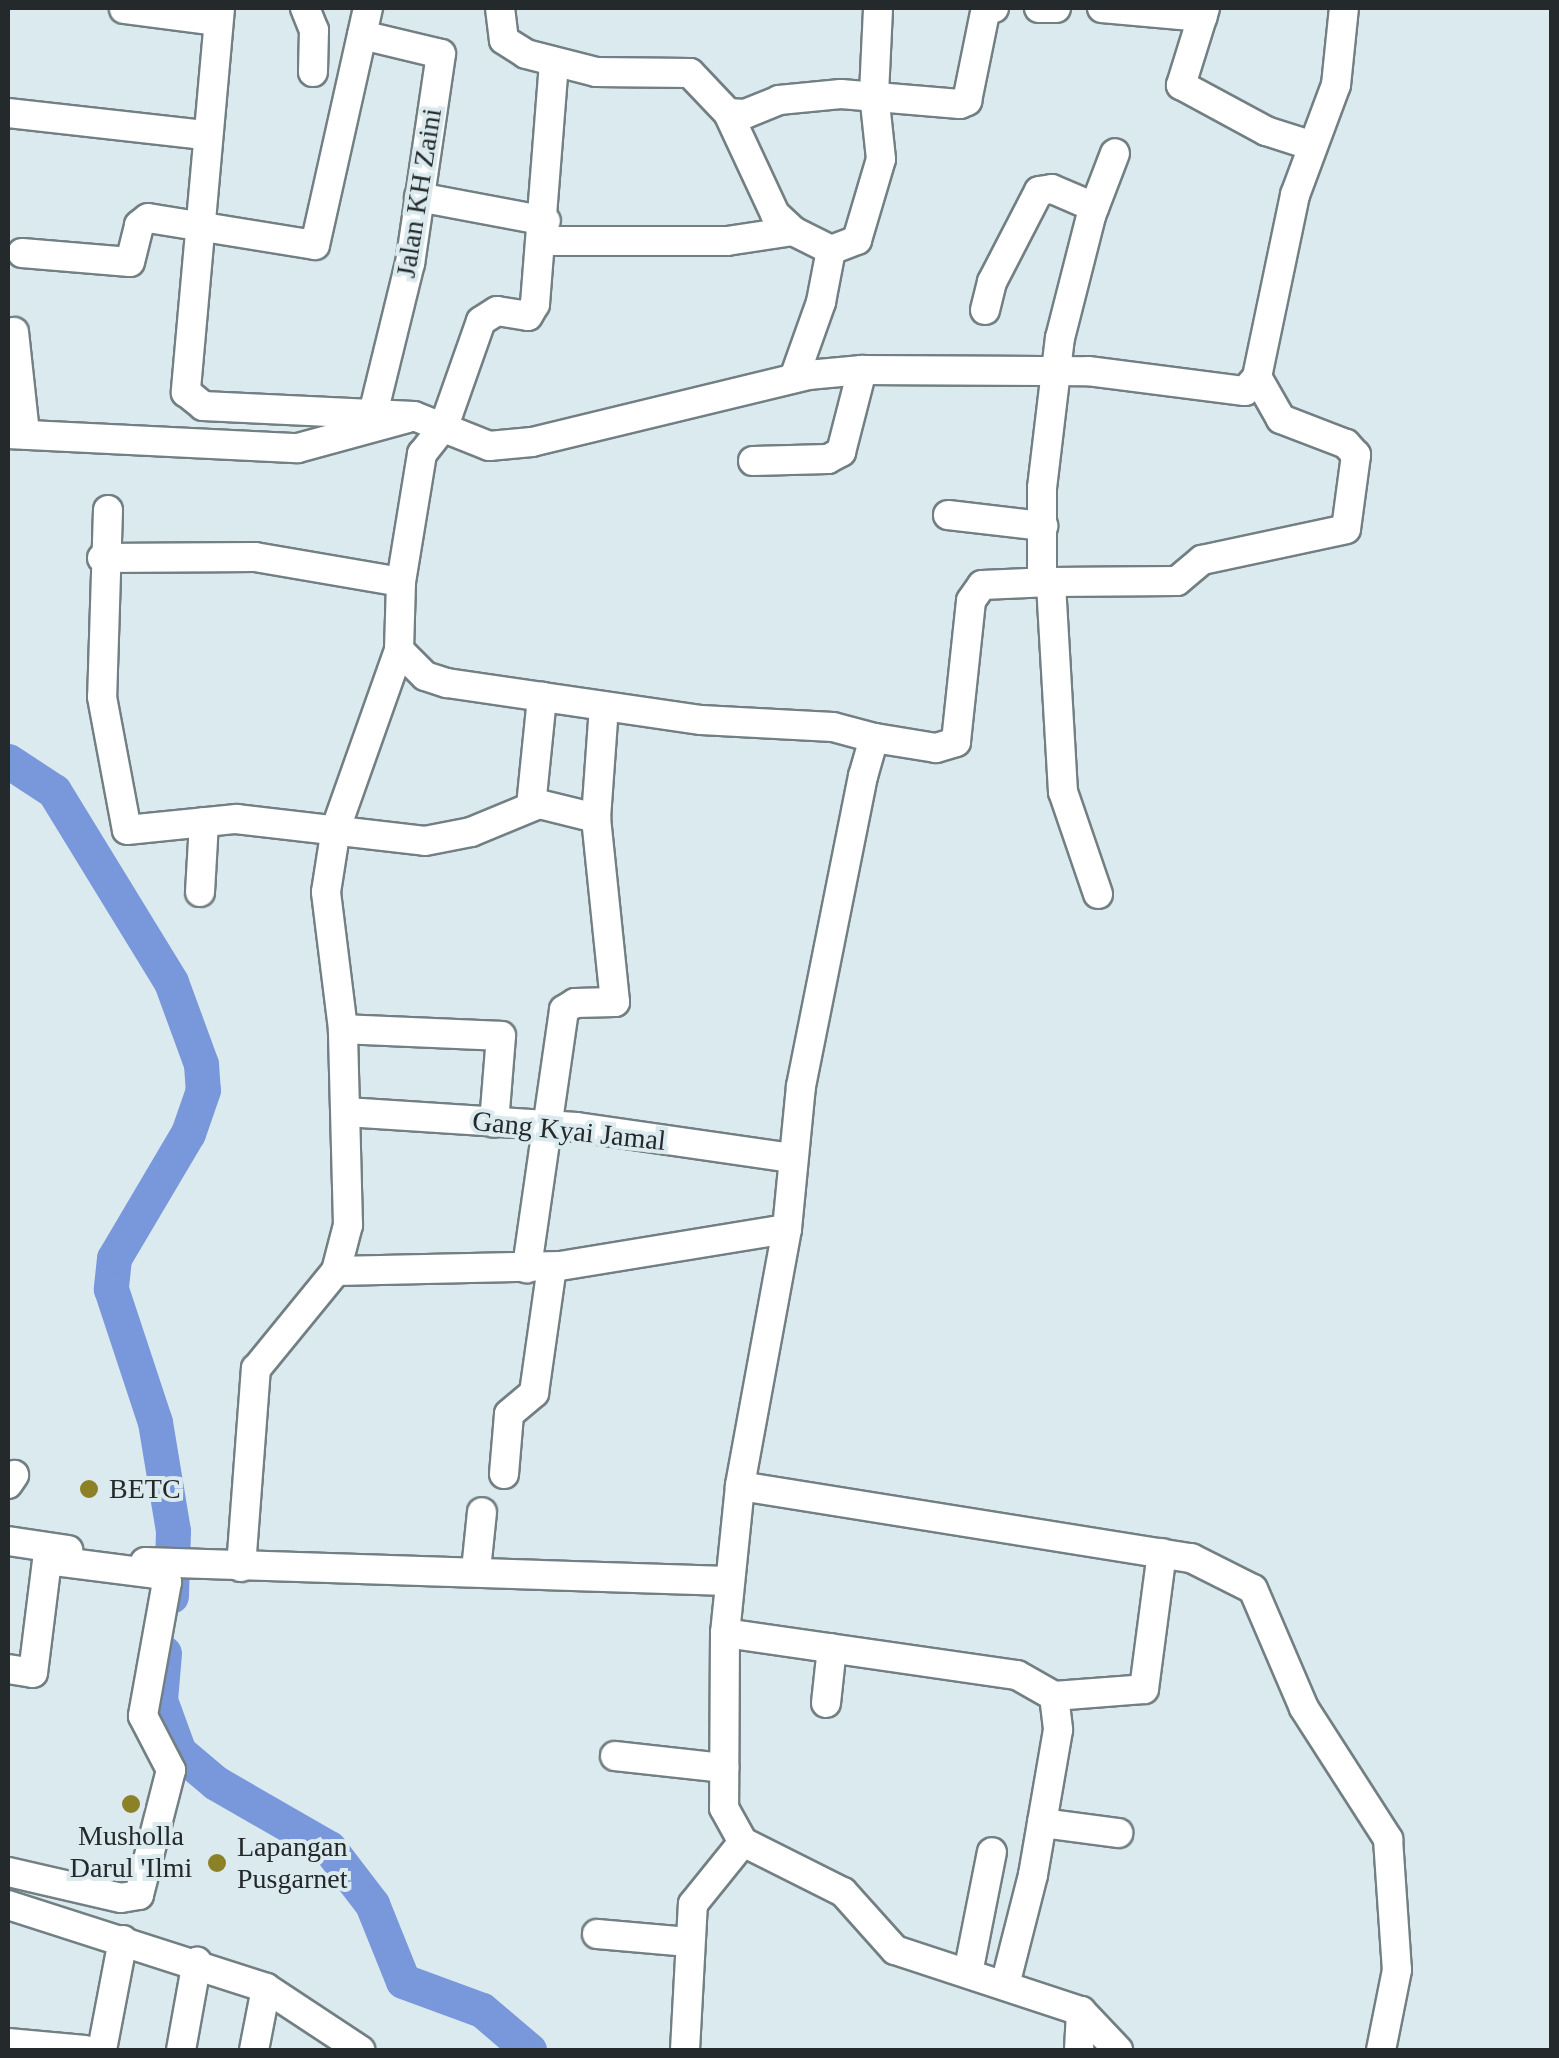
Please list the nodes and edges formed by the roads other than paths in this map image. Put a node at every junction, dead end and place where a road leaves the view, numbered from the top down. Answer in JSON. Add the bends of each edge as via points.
{"nodes":[{"id":1,"x":304,"y":8,"type":"edge"},
{"id":2,"x":500,"y":8,"type":"edge"},
{"id":3,"x":878,"y":8,"type":"edge"},
{"id":4,"x":986,"y":8,"type":"edge"},
{"id":5,"x":994,"y":8,"type":"edge"},
{"id":6,"x":1040,"y":8,"type":"edge"},
{"id":7,"x":1056,"y":8,"type":"edge"},
{"id":8,"x":1102,"y":8,"type":"edge"},
{"id":9,"x":1344,"y":8,"type":"edge"},
{"id":10,"x":124,"y":9,"type":"edge"},
{"id":11,"x":1204,"y":12,"type":"edge"},
{"id":12,"x":218,"y":14,"type":"edge"},
{"id":13,"x":365,"y":21,"type":"edge"},
{"id":14,"x":554,"y":64,"type":"junction"},
{"id":15,"x":313,"y":72,"type":"dead end"},
{"id":16,"x":874,"y":94,"type":"junction"},
{"id":17,"x":8,"y":112,"type":"edge"},
{"id":18,"x":728,"y":112,"type":"junction"},
{"id":19,"x":204,"y":135,"type":"junction"},
{"id":20,"x":1312,"y":146,"type":"junction"},
{"id":21,"x":1115,"y":153,"type":"dead end"},
{"id":22,"x":419,"y":196,"type":"junction"},
{"id":23,"x":1094,"y":207,"type":"junction"},
{"id":24,"x":196,"y":223,"type":"junction"},
{"id":25,"x":544,"y":231,"type":"junction"},
{"id":26,"x":793,"y":231,"type":"junction"},
{"id":27,"x":830,"y":250,"type":"junction"},
{"id":28,"x":22,"y":253,"type":"dead end"},
{"id":29,"x":985,"y":310,"type":"dead end"},
{"id":30,"x":14,"y":332,"type":"dead end"},
{"id":31,"x":862,"y":370,"type":"junction"},
{"id":32,"x":1058,"y":372,"type":"junction"},
{"id":33,"x":1256,"y":377,"type":"junction"},
{"id":34,"x":794,"y":378,"type":"junction"},
{"id":35,"x":374,"y":410,"type":"junction"},
{"id":36,"x":414,"y":416,"type":"junction"},
{"id":37,"x":444,"y":426,"type":"junction"},
{"id":38,"x":16,"y":434,"type":"edge"},
{"id":39,"x":752,"y":461,"type":"dead end"},
{"id":40,"x":108,"y":510,"type":"dead end"},
{"id":41,"x":948,"y":515,"type":"dead end"},
{"id":42,"x":1043,"y":526,"type":"junction"},
{"id":43,"x":102,"y":558,"type":"junction"},
{"id":44,"x":401,"y":582,"type":"junction"},
{"id":45,"x":1047,"y":582,"type":"junction"},
{"id":46,"x":399,"y":650,"type":"junction"},
{"id":47,"x":542,"y":697,"type":"junction"},
{"id":48,"x":604,"y":706,"type":"junction"},
{"id":49,"x":874,"y":738,"type":"junction"},
{"id":50,"x":531,"y":806,"type":"junction"},
{"id":51,"x":596,"y":818,"type":"junction"},
{"id":52,"x":204,"y":822,"type":"junction"},
{"id":53,"x":336,"y":828,"type":"junction"},
{"id":54,"x":200,"y":892,"type":"dead end"},
{"id":55,"x":1098,"y":894,"type":"dead end"},
{"id":56,"x":343,"y":1029,"type":"junction"},
{"id":57,"x":346,"y":1112,"type":"junction"},
{"id":58,"x":494,"y":1122,"type":"junction"},
{"id":59,"x":544,"y":1126,"type":"junction"},
{"id":60,"x":792,"y":1158,"type":"junction"},
{"id":61,"x":788,"y":1229,"type":"junction"},
{"id":62,"x":540,"y":1268,"type":"junction"},
{"id":63,"x":336,"y":1271,"type":"junction"},
{"id":64,"x":504,"y":1474,"type":"dead end"},
{"id":65,"x":740,"y":1486,"type":"junction"},
{"id":66,"x":482,"y":1512,"type":"dead end"},
{"id":67,"x":8,"y":1541,"type":"edge"},
{"id":68,"x":1162,"y":1553,"type":"junction"},
{"id":69,"x":241,"y":1567,"type":"junction"},
{"id":70,"x":476,"y":1570,"type":"junction"},
{"id":71,"x":728,"y":1581,"type":"junction"},
{"id":72,"x":725,"y":1632,"type":"junction"},
{"id":73,"x":832,"y":1648,"type":"junction"},
{"id":74,"x":8,"y":1669,"type":"edge"},
{"id":75,"x":1054,"y":1696,"type":"junction"},
{"id":76,"x":826,"y":1703,"type":"dead end"},
{"id":77,"x":614,"y":1756,"type":"dead end"},
{"id":78,"x":724,"y":1768,"type":"junction"},
{"id":79,"x":1042,"y":1822,"type":"junction"},
{"id":80,"x":1118,"y":1832,"type":"dead end"},
{"id":81,"x":743,"y":1842,"type":"junction"},
{"id":82,"x":992,"y":1852,"type":"dead end"},
{"id":83,"x":8,"y":1872,"type":"edge"},
{"id":84,"x":8,"y":1905,"type":"edge"},
{"id":85,"x":597,"y":1934,"type":"dead end"},
{"id":86,"x":122,"y":1940,"type":"junction"},
{"id":87,"x":689,"y":1942,"type":"junction"},
{"id":88,"x":197,"y":1961,"type":"junction"},
{"id":89,"x":968,"y":1973,"type":"junction"},
{"id":90,"x":1006,"y":1985,"type":"junction"},
{"id":91,"x":266,"y":1988,"type":"junction"},
{"id":92,"x":1081,"y":2011,"type":"junction"},
{"id":93,"x":8,"y":2043,"type":"edge"},
{"id":94,"x":85,"y":2050,"type":"edge"},
{"id":95,"x":102,"y":2050,"type":"edge"},
{"id":96,"x":181,"y":2050,"type":"edge"},
{"id":97,"x":254,"y":2050,"type":"edge"},
{"id":98,"x":360,"y":2050,"type":"edge"},
{"id":99,"x":685,"y":2050,"type":"edge"},
{"id":100,"x":1078,"y":2050,"type":"edge"},
{"id":101,"x":1118,"y":2050,"type":"edge"},
{"id":102,"x":1381,"y":2050,"type":"edge"}],
"edges":[{"from":1,"to":15,"type":"street","via":[[314,30]]},
{"from":2,"to":14,"type":"street","via":[[504,40]]},
{"from":3,"to":16,"type":"street"},
{"from":4,"to":5,"type":"street"},
{"from":4,"to":16,"type":"street","via":[[967,101]]},
{"from":6,"to":7,"type":"street"},
{"from":8,"to":11,"type":"street"},
{"from":9,"to":20,"type":"street","via":[[1340,67]]},
{"from":10,"to":12,"type":"street"},
{"from":11,"to":20,"type":"street","via":[[1182,84],[1266,131]]},
{"from":12,"to":19,"type":"street"},
{"from":13,"to":22,"type":"street","name":"Jalan KH Zaini","via":[[441,54]]},
{"from":13,"to":24,"type":"street","via":[[315,245]]},
{"from":14,"to":18,"type":"street","via":[[596,72],[690,73]]},
{"from":14,"to":25,"type":"street"},
{"from":16,"to":18,"type":"street","via":[[790,98],[746,114]]},
{"from":16,"to":27,"type":"street","via":[[881,159],[876,184],[856,240]]},
{"from":17,"to":19,"type":"street"},
{"from":18,"to":26,"type":"street","via":[[774,214]]},
{"from":19,"to":24,"type":"street"},
{"from":20,"to":33,"type":"street"},
{"from":21,"to":23,"type":"street"},
{"from":22,"to":25,"type":"street"},
{"from":22,"to":35,"type":"street","name":"Jalan KH Zaini"},
{"from":23,"to":29,"type":"street","via":[[1052,189],[1039,191],[992,282]]},
{"from":23,"to":32,"type":"street","via":[[1069,290]]},
{"from":24,"to":28,"type":"street","via":[[144,219],[128,262]]},
{"from":24,"to":35,"type":"street","via":[[186,392],[203,406]]},
{"from":25,"to":26,"type":"street","via":[[727,241]]},
{"from":25,"to":37,"type":"street","via":[[533,311],[491,312],[481,320]]},
{"from":26,"to":27,"type":"street"},
{"from":27,"to":34,"type":"street","via":[[821,302]]},
{"from":30,"to":38,"type":"street"},
{"from":31,"to":32,"type":"street"},
{"from":31,"to":34,"type":"street"},
{"from":31,"to":39,"type":"street","via":[[841,452],[828,459]]},
{"from":32,"to":33,"type":"street","via":[[1223,392],[1245,390]]},
{"from":32,"to":42,"type":"street"},
{"from":33,"to":45,"type":"street","via":[[1281,419],[1346,444],[1356,455],[1346,529],[1196,561],[1177,581]]},
{"from":34,"to":37,"type":"street","via":[[532,442],[476,445]]},
{"from":35,"to":36,"type":"street"},
{"from":36,"to":37,"type":"street"},
{"from":36,"to":38,"type":"street","via":[[298,448]]},
{"from":37,"to":44,"type":"street","via":[[422,454]]},
{"from":40,"to":43,"type":"street"},
{"from":41,"to":42,"type":"street"},
{"from":42,"to":45,"type":"street"},
{"from":43,"to":44,"type":"street","via":[[255,558]]},
{"from":43,"to":52,"type":"street","via":[[102,697],[127,830]]},
{"from":44,"to":46,"type":"street"},
{"from":45,"to":49,"type":"street","via":[[976,589],[956,742],[936,748]]},
{"from":45,"to":55,"type":"street","via":[[1063,792]]},
{"from":46,"to":47,"type":"street","via":[[437,681]]},
{"from":46,"to":53,"type":"street"},
{"from":47,"to":48,"type":"street"},
{"from":47,"to":50,"type":"street"},
{"from":48,"to":49,"type":"street","via":[[701,720],[833,727]]},
{"from":48,"to":51,"type":"street"},
{"from":49,"to":60,"type":"street","via":[[800,1086]]},
{"from":50,"to":51,"type":"street"},
{"from":50,"to":53,"type":"street","via":[[471,832],[425,841]]},
{"from":51,"to":59,"type":"street","via":[[615,1002],[576,1003],[564,1010]]},
{"from":52,"to":53,"type":"street"},
{"from":52,"to":54,"type":"street"},
{"from":53,"to":56,"type":"street","via":[[326,909]]},
{"from":56,"to":57,"type":"street"},
{"from":56,"to":58,"type":"street","via":[[501,1036]]},
{"from":57,"to":58,"type":"street","name":"Gang Kyai Jamal"},
{"from":57,"to":63,"type":"street","via":[[348,1225]]},
{"from":58,"to":59,"type":"street","name":"Gang Kyai Jamal"},
{"from":59,"to":60,"type":"street","name":"Gang Kyai Jamal"},
{"from":59,"to":62,"type":"street"},
{"from":60,"to":61,"type":"street"},
{"from":61,"to":62,"type":"street"},
{"from":61,"to":65,"type":"street"},
{"from":62,"to":63,"type":"street"},
{"from":62,"to":64,"type":"street","via":[[534,1394],[509,1414]]},
{"from":63,"to":69,"type":"street","via":[[256,1369]]},
{"from":65,"to":68,"type":"street"},
{"from":65,"to":71,"type":"street"},
{"from":66,"to":70,"type":"street"},
{"from":67,"to":69,"type":"street","via":[[160,1565]]},
{"from":68,"to":75,"type":"street","via":[[1144,1690]]},
{"from":68,"to":102,"type":"street","via":[[1209,1562],[1261,1598],[1304,1708],[1384,1830],[1394,1874],[1397,1970]]},
{"from":69,"to":70,"type":"street"},
{"from":70,"to":71,"type":"street"},
{"from":71,"to":72,"type":"street"},
{"from":72,"to":73,"type":"street"},
{"from":72,"to":78,"type":"street"},
{"from":73,"to":75,"type":"street","via":[[1017,1676]]},
{"from":73,"to":76,"type":"street"},
{"from":74,"to":83,"type":"street","via":[[33,1673],[46,1560],[157,1574],[166,1582],[143,1716],[172,1770],[139,1895],[121,1898]]},
{"from":75,"to":79,"type":"street","via":[[1058,1730]]},
{"from":77,"to":78,"type":"street"},
{"from":78,"to":81,"type":"street","via":[[727,1819]]},
{"from":79,"to":80,"type":"street"},
{"from":79,"to":90,"type":"street"},
{"from":81,"to":87,"type":"street","via":[[695,1897]]},
{"from":81,"to":89,"type":"street","via":[[843,1892],[895,1950]]},
{"from":82,"to":89,"type":"street"},
{"from":84,"to":86,"type":"street"},
{"from":85,"to":87,"type":"street"},
{"from":86,"to":88,"type":"street"},
{"from":86,"to":95,"type":"street"},
{"from":87,"to":99,"type":"street"},
{"from":88,"to":91,"type":"street"},
{"from":88,"to":96,"type":"street"},
{"from":89,"to":90,"type":"street"},
{"from":90,"to":92,"type":"street"},
{"from":91,"to":97,"type":"street"},
{"from":91,"to":98,"type":"street"},
{"from":92,"to":100,"type":"street"},
{"from":92,"to":101,"type":"street"},
{"from":93,"to":94,"type":"street"}]}
